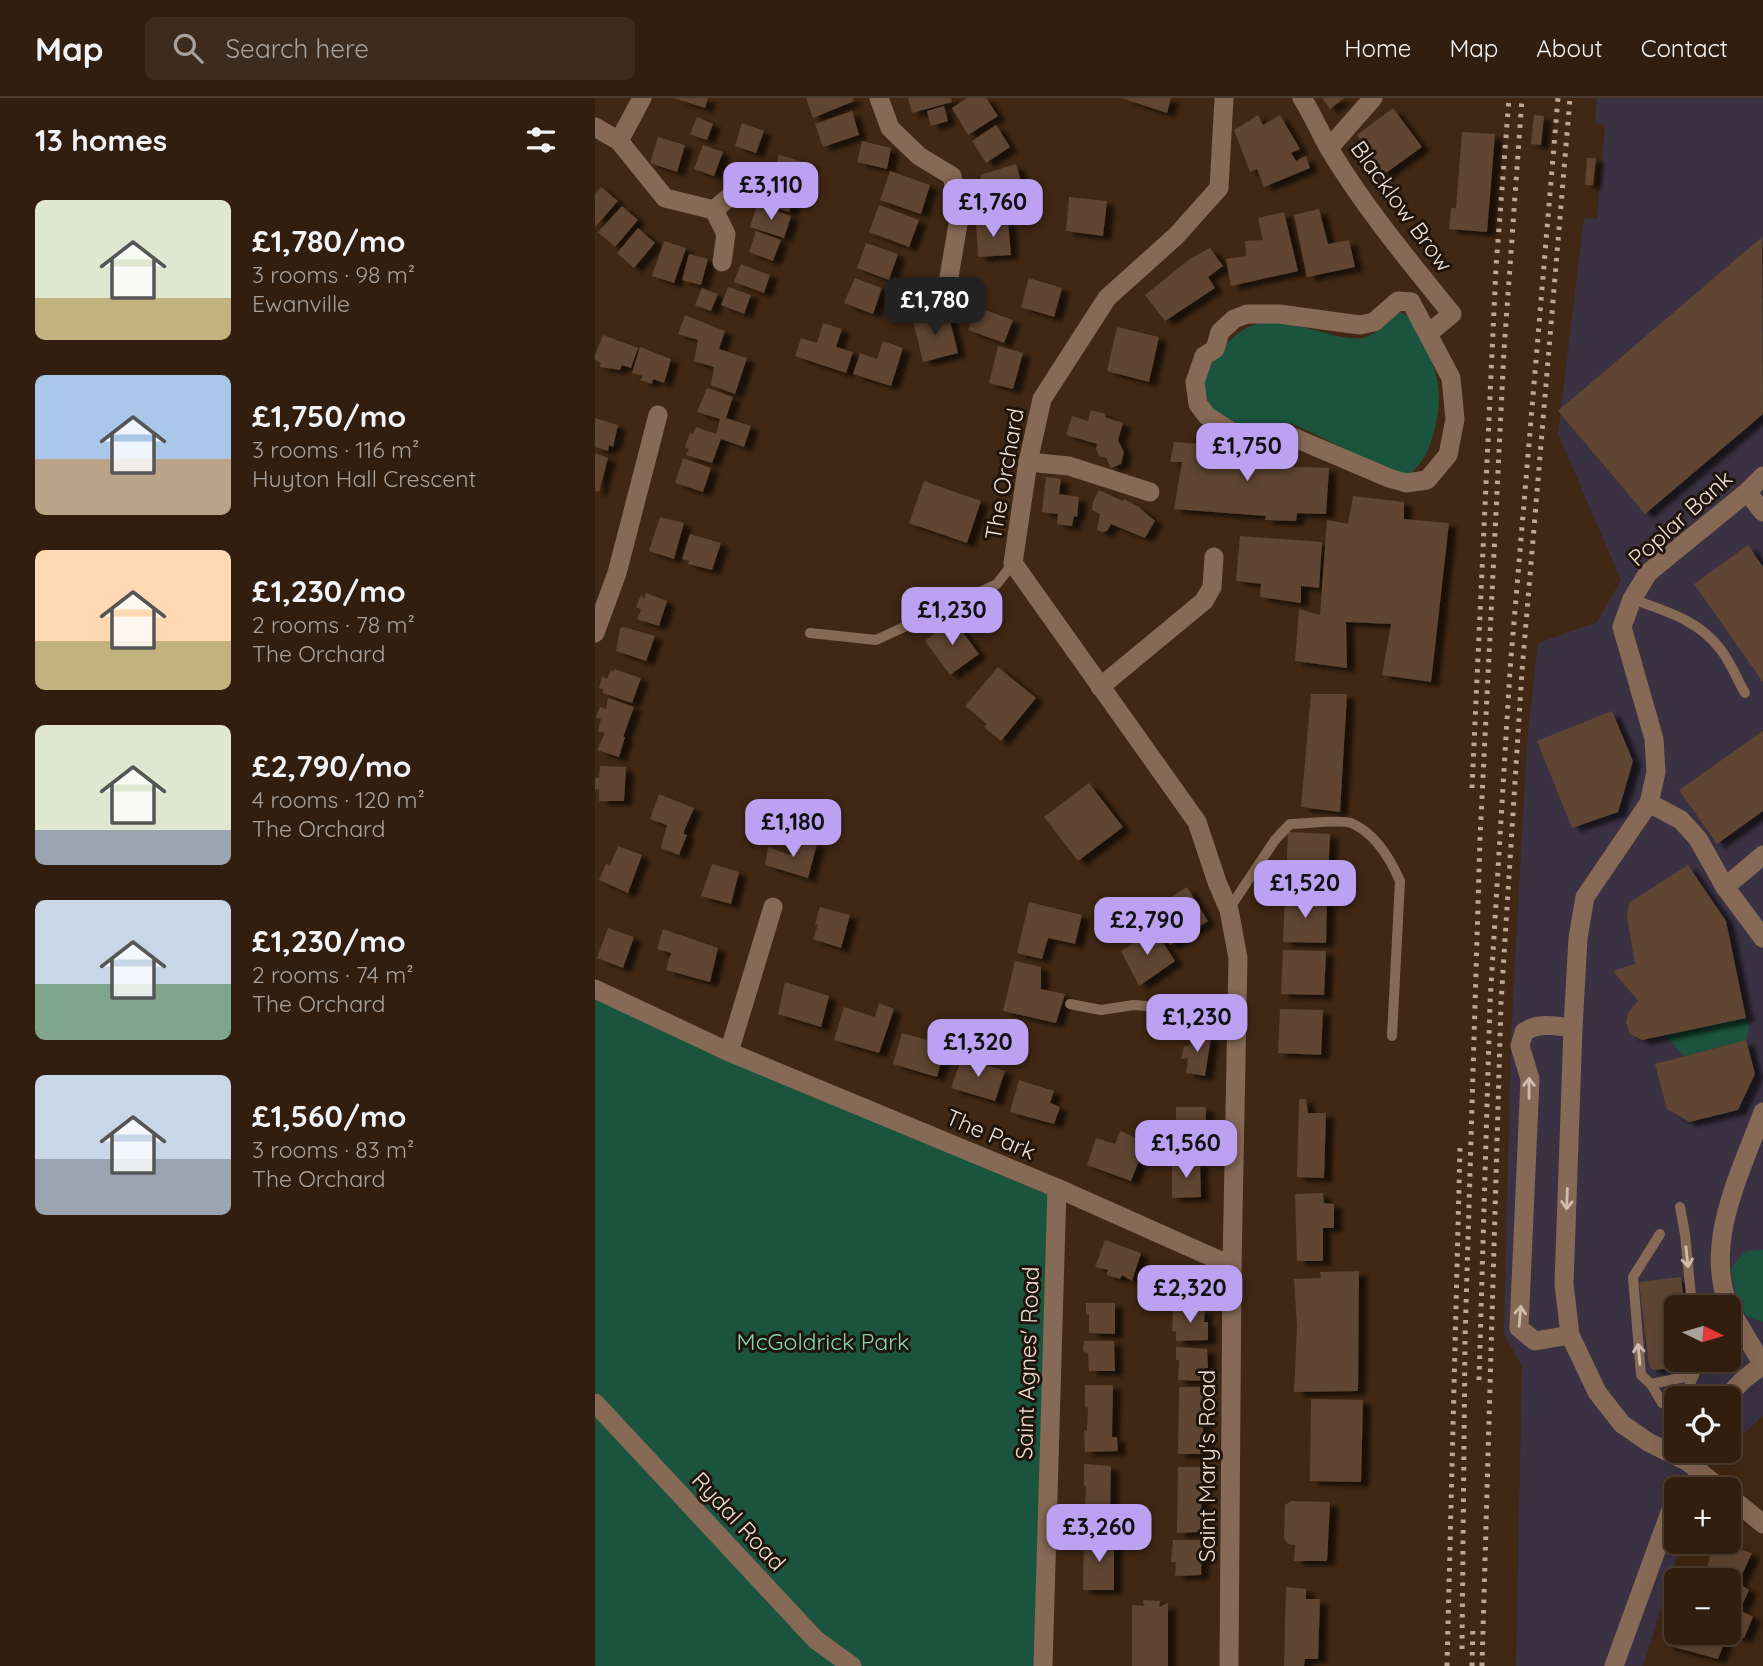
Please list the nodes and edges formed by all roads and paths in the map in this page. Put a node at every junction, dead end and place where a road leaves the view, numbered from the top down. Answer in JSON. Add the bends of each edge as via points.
{"nodes":[{"id":1,"x":642,"y":98,"type":"edge"},
{"id":2,"x":879,"y":98,"type":"edge"},
{"id":3,"x":1224,"y":98,"type":"edge"},
{"id":4,"x":1302,"y":98,"type":"edge"},
{"id":5,"x":1373,"y":98,"type":"edge"},
{"id":6,"x":595,"y":127,"type":"edge"},
{"id":7,"x":619,"y":141,"type":"junction"},
{"id":8,"x":1329,"y":148,"type":"junction"},
{"id":9,"x":735,"y":191,"type":"dead end"},
{"id":10,"x":714,"y":210,"type":"junction"},
{"id":11,"x":722,"y":262,"type":"dead end"},
{"id":12,"x":947,"y":289,"type":"junction"},
{"id":13,"x":969,"y":300,"type":"dead end"},
{"id":14,"x":903,"y":308,"type":"dead end"},
{"id":15,"x":1429,"y":333,"type":"junction"},
{"id":16,"x":658,"y":415,"type":"dead end"},
{"id":17,"x":1028,"y":462,"type":"junction"},
{"id":18,"x":1763,"y":476,"type":"edge"},
{"id":19,"x":1150,"y":492,"type":"dead end"},
{"id":20,"x":1747,"y":492,"type":"junction"},
{"id":21,"x":1763,"y":512,"type":"edge"},
{"id":22,"x":1214,"y":557,"type":"dead end"},
{"id":23,"x":1013,"y":563,"type":"junction"},
{"id":24,"x":1632,"y":599,"type":"junction"},
{"id":25,"x":595,"y":633,"type":"edge"},
{"id":26,"x":810,"y":633,"type":"dead end"},
{"id":27,"x":1100,"y":687,"type":"junction"},
{"id":28,"x":1745,"y":693,"type":"dead end"},
{"id":29,"x":1649,"y":803,"type":"junction"},
{"id":30,"x":1763,"y":855,"type":"edge"},
{"id":31,"x":1725,"y":887,"type":"junction"},
{"id":32,"x":773,"y":907,"type":"dead end"},
{"id":33,"x":1229,"y":910,"type":"junction"},
{"id":34,"x":1763,"y":938,"type":"edge"},
{"id":35,"x":595,"y":989,"type":"edge"},
{"id":36,"x":1070,"y":1004,"type":"dead end"},
{"id":37,"x":1573,"y":1028,"type":"junction"},
{"id":38,"x":1236,"y":1035,"type":"junction"},
{"id":39,"x":1392,"y":1037,"type":"dead end"},
{"id":40,"x":729,"y":1052,"type":"junction"},
{"id":41,"x":1763,"y":1112,"type":"edge"},
{"id":42,"x":1056,"y":1188,"type":"junction"},
{"id":43,"x":1680,"y":1207,"type":"dead end"},
{"id":44,"x":1660,"y":1234,"type":"dead end"},
{"id":45,"x":1232,"y":1266,"type":"junction"},
{"id":46,"x":1691,"y":1295,"type":"edge"},
{"id":47,"x":1726,"y":1295,"type":"edge"},
{"id":48,"x":1741,"y":1327,"type":"edge"},
{"id":49,"x":1570,"y":1335,"type":"junction"},
{"id":50,"x":1763,"y":1365,"type":"edge"},
{"id":51,"x":1690,"y":1372,"type":"edge"},
{"id":52,"x":1651,"y":1384,"type":"junction"},
{"id":53,"x":1737,"y":1386,"type":"edge"},
{"id":54,"x":595,"y":1403,"type":"edge"},
{"id":55,"x":1664,"y":1403,"type":"edge"},
{"id":56,"x":1664,"y":1447,"type":"edge"},
{"id":57,"x":1697,"y":1463,"type":"edge"},
{"id":58,"x":1710,"y":1477,"type":"edge"},
{"id":59,"x":1741,"y":1506,"type":"edge"},
{"id":60,"x":1763,"y":1524,"type":"edge"},
{"id":61,"x":1664,"y":1527,"type":"edge"},
{"id":62,"x":852,"y":1666,"type":"edge"},
{"id":63,"x":1043,"y":1666,"type":"edge"},
{"id":64,"x":1229,"y":1666,"type":"edge"},
{"id":65,"x":1614,"y":1666,"type":"edge"}],
"edges":[{"from":1,"to":7,"type":"street"},
{"from":2,"to":12,"type":"street","via":[[890,128],[919,156],[952,176],[960,212]]},
{"from":3,"to":17,"type":"street","name":"The Orchard","via":[[1219,188],[1176,236],[1107,298],[1042,399]]},
{"from":4,"to":8,"type":"street","name":"Blacklow Brow"},
{"from":5,"to":8,"type":"street"},
{"from":6,"to":7,"type":"street"},
{"from":7,"to":10,"type":"street","via":[[666,198]]},
{"from":8,"to":15,"type":"street","name":"Blacklow Brow","via":[[1385,232],[1452,314]]},
{"from":9,"to":10,"type":"street"},
{"from":10,"to":11,"type":"street","via":[[726,234]]},
{"from":12,"to":13,"type":"street"},
{"from":12,"to":14,"type":"street"},
{"from":15,"to":15,"type":"street","via":[[1411,302],[1398,301],[1374,322],[1360,325],[1247,314],[1220,332],[1215,349],[1204,356],[1195,382],[1198,404],[1207,416],[1232,432],[1295,438],[1389,478],[1406,483],[1427,480],[1448,456],[1455,419],[1451,378]]},
{"from":16,"to":25,"type":"street","via":[[617,573]]},
{"from":17,"to":19,"type":"street","via":[[1069,466]]},
{"from":17,"to":23,"type":"street","name":"The Orchard"},
{"from":18,"to":20,"type":"street","name":"Poplar Bank"},
{"from":20,"to":21,"type":"street"},
{"from":20,"to":24,"type":"street","name":"Poplar Bank","via":[[1648,573]]},
{"from":22,"to":27,"type":"street","via":[[1212,587],[1204,601]]},
{"from":23,"to":26,"type":"lane","via":[[997,584],[876,639]]},
{"from":23,"to":27,"type":"street","name":"The Orchard"},
{"from":24,"to":28,"type":"lane","via":[[1683,617],[1705,632],[1721,649]]},
{"from":24,"to":29,"type":"street","name":"Poplar Bank","via":[[1622,628],[1654,739],[1655,772]]},
{"from":27,"to":33,"type":"street","name":"The Orchard","via":[[1197,822]]},
{"from":29,"to":31,"type":"street","via":[[1681,820],[1699,839]]},
{"from":29,"to":37,"type":"street","via":[[1585,897]]},
{"from":30,"to":31,"type":"street"},
{"from":31,"to":34,"type":"street"},
{"from":32,"to":40,"type":"street"},
{"from":33,"to":38,"type":"street","name":"The Orchard","via":[[1238,958]]},
{"from":33,"to":39,"type":"lane","via":[[1290,824],[1349,822],[1375,841],[1400,881]]},
{"from":35,"to":40,"type":"street","name":"The Park"},
{"from":36,"to":38,"type":"lane","via":[[1101,1010],[1159,1007],[1183,1023]]},
{"from":37,"to":49,"type":"street","one_way":true,"via":[[1564,1284]]},
{"from":49,"to":37,"type":"street","one_way":true,"via":[[1535,1340],[1519,1328],[1530,1079],[1520,1046],[1524,1032],[1531,1027]]},
{"from":38,"to":45,"type":"street","name":"The Orchard"},
{"from":40,"to":42,"type":"street","name":"The Park"},
{"from":41,"to":47,"type":"street","via":[[1727,1212],[1721,1255]]},
{"from":42,"to":45,"type":"street","name":"The Park"},
{"from":42,"to":63,"type":"street","name":"Saint Agnes' Road"},
{"from":43,"to":46,"type":"lane","one_way":true},
{"from":52,"to":44,"type":"lane","one_way":true,"via":[[1641,1375],[1633,1277]]},
{"from":45,"to":64,"type":"street","name":"Saint Mary's Road"},
{"from":48,"to":50,"type":"street"},
{"from":49,"to":56,"type":"street","via":[[1597,1392],[1622,1424]]},
{"from":50,"to":53,"type":"street"},
{"from":51,"to":52,"type":"lane"},
{"from":52,"to":55,"type":"lane"},
{"from":54,"to":62,"type":"street","name":"Rydal Road","via":[[816,1640]]},
{"from":57,"to":58,"type":"street"},
{"from":59,"to":60,"type":"street"},
{"from":61,"to":65,"type":"street"}]}
